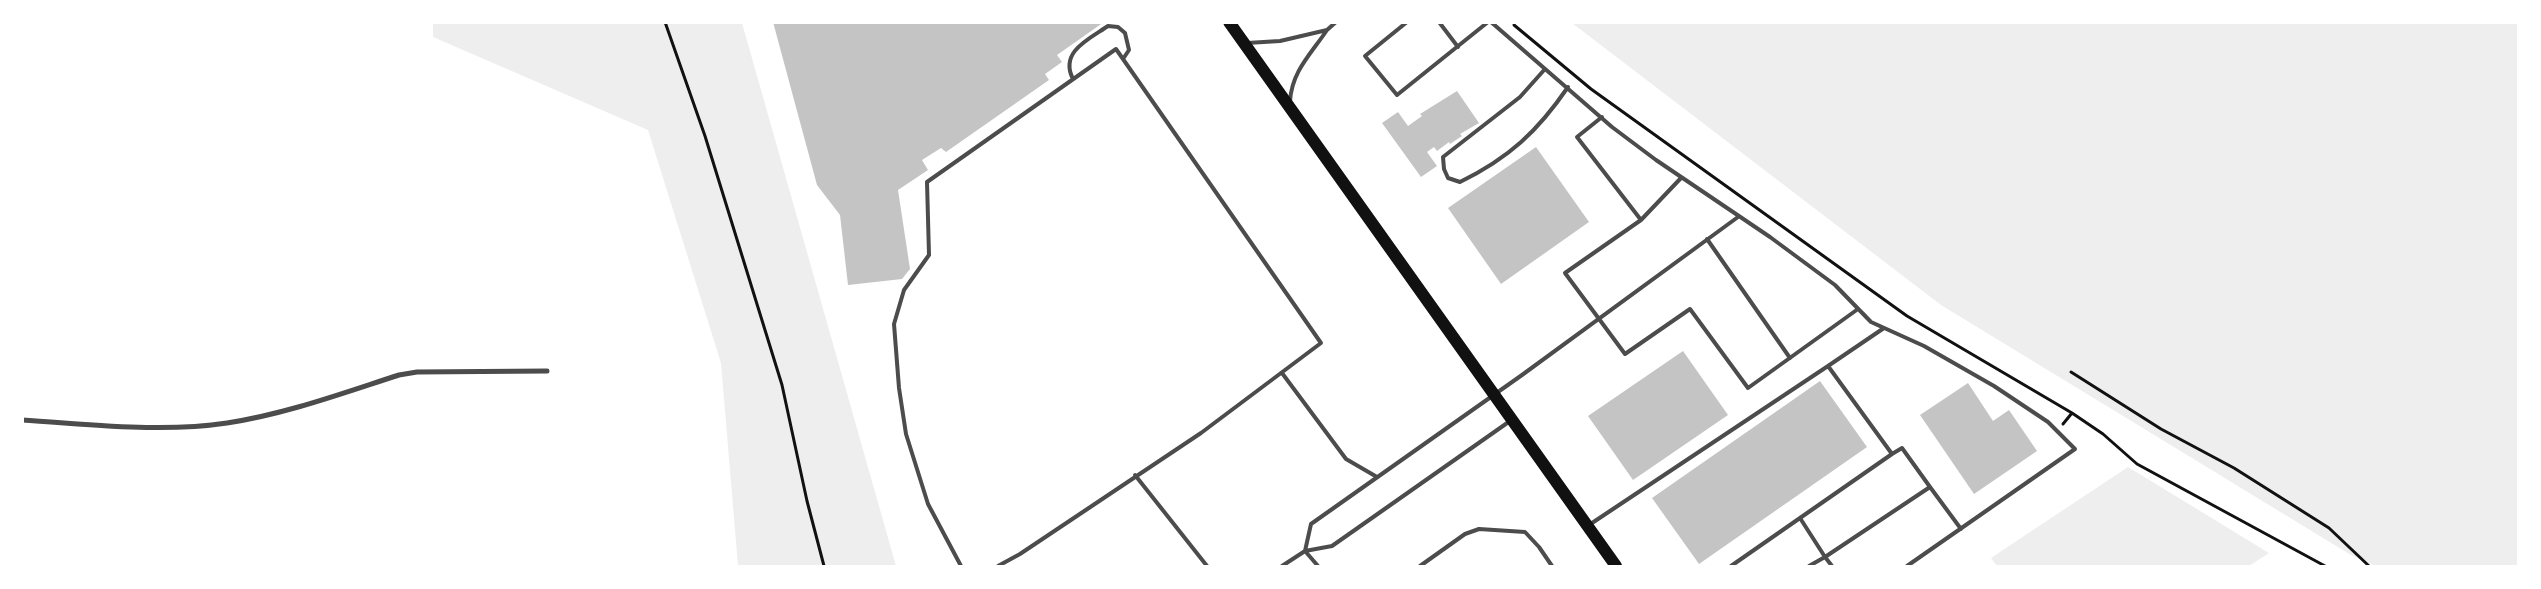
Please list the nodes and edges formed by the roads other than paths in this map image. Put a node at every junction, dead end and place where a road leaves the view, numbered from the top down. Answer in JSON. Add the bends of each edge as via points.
{"nodes":[{"id":1,"x":1229,"y":22,"type":"edge"},
{"id":2,"x":1336,"y":22,"type":"edge"},
{"id":3,"x":1407,"y":22,"type":"edge"},
{"id":4,"x":1439,"y":22,"type":"edge"},
{"id":5,"x":1489,"y":22,"type":"edge"},
{"id":6,"x":1327,"y":30,"type":"junction"},
{"id":7,"x":1243,"y":43,"type":"junction"},
{"id":8,"x":1458,"y":47,"type":"junction"},
{"id":9,"x":1123,"y":59,"type":"junction"},
{"id":10,"x":1545,"y":69,"type":"junction"},
{"id":11,"x":1073,"y":79,"type":"junction"},
{"id":12,"x":1568,"y":87,"type":"junction"},
{"id":13,"x":1289,"y":108,"type":"junction"},
{"id":14,"x":1602,"y":117,"type":"junction"},
{"id":15,"x":1681,"y":178,"type":"junction"},
{"id":16,"x":1738,"y":217,"type":"junction"},
{"id":17,"x":1641,"y":220,"type":"junction"},
{"id":18,"x":1707,"y":239,"type":"junction"},
{"id":19,"x":1858,"y":309,"type":"junction"},
{"id":20,"x":1598,"y":319,"type":"junction"},
{"id":21,"x":1884,"y":328,"type":"junction"},
{"id":22,"x":1790,"y":358,"type":"junction"},
{"id":23,"x":1828,"y":366,"type":"junction"},
{"id":24,"x":547,"y":371,"type":"dead end"},
{"id":25,"x":1282,"y":373,"type":"junction"},
{"id":26,"x":1494,"y":395,"type":"junction"},
{"id":27,"x":22,"y":420,"type":"edge"},
{"id":28,"x":1512,"y":420,"type":"junction"},
{"id":29,"x":1892,"y":454,"type":"junction"},
{"id":30,"x":1135,"y":475,"type":"junction"},
{"id":31,"x":1376,"y":477,"type":"junction"},
{"id":32,"x":1930,"y":487,"type":"junction"},
{"id":33,"x":1800,"y":518,"type":"junction"},
{"id":34,"x":1587,"y":526,"type":"junction"},
{"id":35,"x":1962,"y":528,"type":"junction"},
{"id":36,"x":1305,"y":551,"type":"junction"},
{"id":37,"x":1825,"y":557,"type":"junction"},
{"id":38,"x":1003,"y":565,"type":"edge"},
{"id":39,"x":961,"y":566,"type":"edge"},
{"id":40,"x":998,"y":566,"type":"edge"},
{"id":41,"x":1207,"y":566,"type":"edge"},
{"id":42,"x":1282,"y":566,"type":"edge"},
{"id":43,"x":1318,"y":566,"type":"edge"},
{"id":44,"x":1420,"y":566,"type":"edge"},
{"id":45,"x":1552,"y":566,"type":"edge"},
{"id":46,"x":1616,"y":566,"type":"edge"},
{"id":47,"x":1731,"y":566,"type":"edge"},
{"id":48,"x":1810,"y":566,"type":"edge"},
{"id":49,"x":1832,"y":566,"type":"edge"},
{"id":50,"x":1907,"y":566,"type":"edge"}],
"edges":[{"from":1,"to":7,"type":"main road"},
{"from":2,"to":6,"type":"lane"},
{"from":3,"to":8,"type":"lane","via":[[1365,56],[1397,95]]},
{"from":4,"to":8,"type":"lane"},
{"from":5,"to":8,"type":"lane"},
{"from":5,"to":10,"type":"lane"},
{"from":6,"to":7,"type":"lane","via":[[1280,41]]},
{"from":6,"to":13,"type":"lane","via":[[1299,67],[1291,86]]},
{"from":7,"to":13,"type":"main road"},
{"from":9,"to":11,"type":"lane","via":[[1116,49]]},
{"from":9,"to":11,"type":"lane","via":[[1129,50],[1127,39],[1118,27],[1108,26],[1076,47],[1070,56],[1068,70]]},
{"from":9,"to":25,"type":"lane","via":[[1321,343]]},
{"from":10,"to":12,"type":"lane"},
{"from":10,"to":12,"type":"lane","via":[[1520,97],[1443,157],[1448,178],[1460,182],[1477,174],[1524,140],[1543,122]]},
{"from":11,"to":39,"type":"lane","via":[[927,182],[929,255],[904,290],[894,324],[906,434],[928,504]]},
{"from":12,"to":14,"type":"lane"},
{"from":13,"to":26,"type":"main road"},
{"from":14,"to":15,"type":"lane"},
{"from":14,"to":17,"type":"lane","via":[[1577,137]]},
{"from":15,"to":16,"type":"lane"},
{"from":15,"to":17,"type":"lane"},
{"from":16,"to":18,"type":"lane"},
{"from":16,"to":19,"type":"lane","via":[[1835,285]]},
{"from":17,"to":20,"type":"lane","via":[[1565,273]]},
{"from":18,"to":20,"type":"lane"},
{"from":18,"to":22,"type":"lane"},
{"from":19,"to":21,"type":"lane","via":[[1871,322]]},
{"from":19,"to":22,"type":"lane"},
{"from":20,"to":22,"type":"lane","via":[[1625,354],[1690,309],[1748,388]]},
{"from":20,"to":26,"type":"lane"},
{"from":21,"to":23,"type":"lane"},
{"from":21,"to":35,"type":"lane","via":[[1924,346],[1994,386],[2048,422],[2075,448]]},
{"from":23,"to":29,"type":"lane"},
{"from":23,"to":34,"type":"lane"},
{"from":24,"to":27,"type":"street","via":[[417,372],[255,418],[198,426]]},
{"from":25,"to":30,"type":"lane","via":[[1201,433]]},
{"from":25,"to":31,"type":"lane","via":[[1346,459]]},
{"from":26,"to":28,"type":"main road"},
{"from":26,"to":31,"type":"lane"},
{"from":28,"to":34,"type":"main road"},
{"from":28,"to":36,"type":"lane","via":[[1332,546]]},
{"from":29,"to":32,"type":"lane","via":[[1902,448]]},
{"from":29,"to":33,"type":"lane"},
{"from":30,"to":38,"type":"lane"},
{"from":30,"to":41,"type":"lane"},
{"from":31,"to":36,"type":"lane","via":[[1311,524]]},
{"from":32,"to":35,"type":"lane"},
{"from":32,"to":37,"type":"lane"},
{"from":33,"to":37,"type":"lane"},
{"from":33,"to":47,"type":"lane"},
{"from":34,"to":46,"type":"main road"},
{"from":35,"to":50,"type":"lane"},
{"from":36,"to":42,"type":"lane"},
{"from":36,"to":43,"type":"lane"},
{"from":37,"to":48,"type":"lane"},
{"from":37,"to":49,"type":"lane"},
{"from":38,"to":40,"type":"lane"},
{"from":44,"to":45,"type":"lane","via":[[1465,534],[1479,530],[1525,532]]}]}
